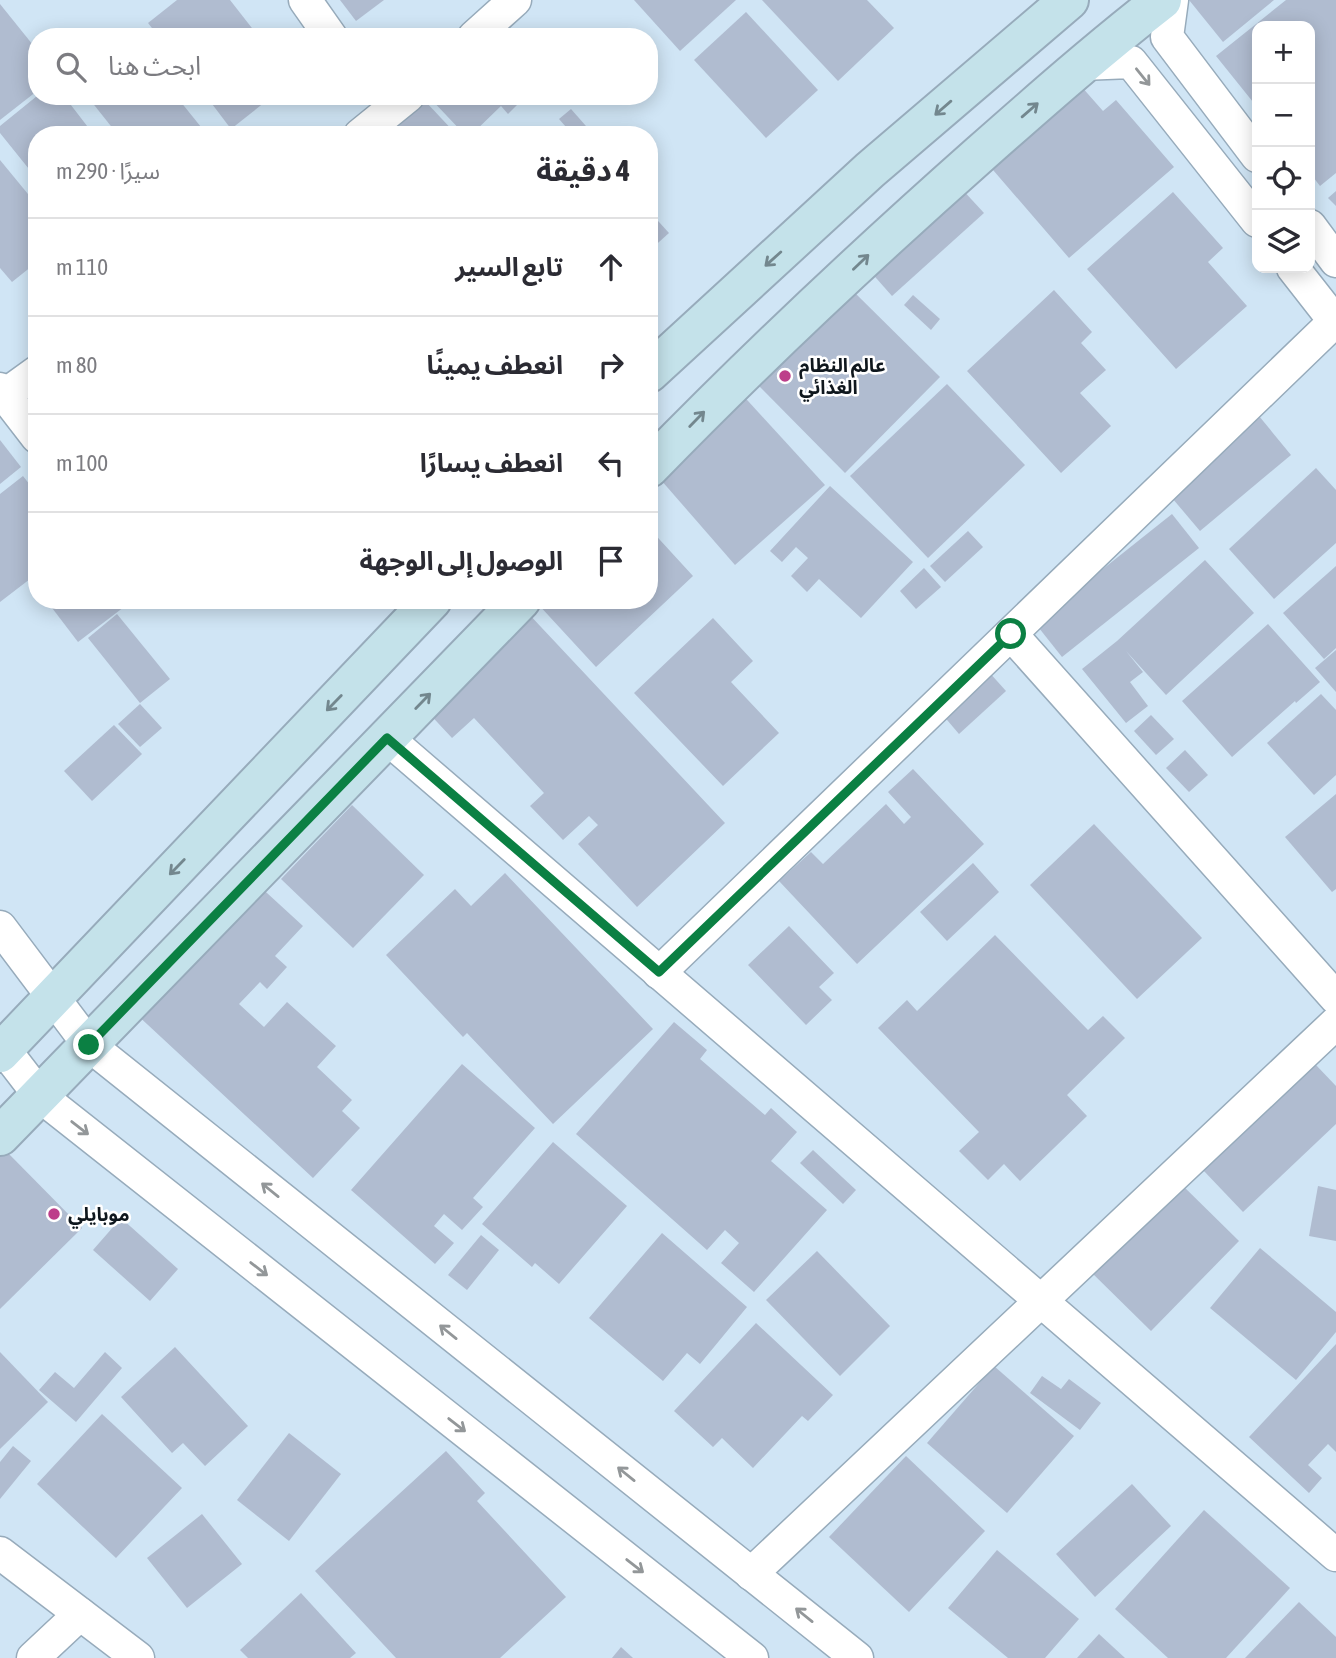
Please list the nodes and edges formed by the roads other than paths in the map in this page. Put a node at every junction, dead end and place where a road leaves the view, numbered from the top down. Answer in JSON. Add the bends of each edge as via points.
{"nodes":[{"id":1,"x":305,"y":0,"type":"edge"},
{"id":2,"x":515,"y":0,"type":"edge"},
{"id":3,"x":1069,"y":0,"type":"edge"},
{"id":4,"x":1162,"y":0,"type":"edge"},
{"id":5,"x":1172,"y":0,"type":"edge"},
{"id":6,"x":325,"y":28,"type":"edge"},
{"id":7,"x":484,"y":28,"type":"edge"},
{"id":8,"x":1082,"y":64,"type":"junction"},
{"id":9,"x":387,"y":105,"type":"edge"},
{"id":10,"x":368,"y":126,"type":"edge"},
{"id":11,"x":1252,"y":149,"type":"edge"},
{"id":12,"x":1252,"y":215,"type":"edge"},
{"id":13,"x":1315,"y":233,"type":"edge"},
{"id":14,"x":1336,"y":261,"type":"edge"},
{"id":15,"x":1297,"y":273,"type":"edge"},
{"id":16,"x":1335,"y":322,"type":"edge"},
{"id":17,"x":658,"y":365,"type":"edge"},
{"id":18,"x":28,"y":377,"type":"edge"},
{"id":19,"x":2,"y":392,"type":"edge"},
{"id":20,"x":28,"y":426,"type":"edge"},
{"id":21,"x":658,"y":459,"type":"edge"},
{"id":22,"x":423,"y":609,"type":"edge"},
{"id":23,"x":512,"y":609,"type":"edge"},
{"id":24,"x":1011,"y":634,"type":"junction"},
{"id":25,"x":387,"y":738,"type":"junction"},
{"id":26,"x":0,"y":927,"type":"edge"},
{"id":27,"x":659,"y":972,"type":"junction"},
{"id":28,"x":53,"y":998,"type":"junction"},
{"id":29,"x":1336,"y":998,"type":"edge"},
{"id":30,"x":1336,"y":1023,"type":"edge"},
{"id":31,"x":89,"y":1045,"type":"junction"},
{"id":32,"x":1,"y":1049,"type":"edge"},
{"id":33,"x":40,"y":1096,"type":"junction"},
{"id":34,"x":0,"y":1136,"type":"edge"},
{"id":35,"x":1041,"y":1301,"type":"junction"},
{"id":36,"x":0,"y":1553,"type":"edge"},
{"id":37,"x":1336,"y":1555,"type":"edge"},
{"id":38,"x":751,"y":1574,"type":"junction"},
{"id":39,"x":80,"y":1614,"type":"junction"},
{"id":40,"x":33,"y":1658,"type":"edge"},
{"id":41,"x":138,"y":1658,"type":"edge"},
{"id":42,"x":752,"y":1658,"type":"edge"},
{"id":43,"x":857,"y":1658,"type":"edge"}],
"edges":[{"from":1,"to":6,"type":"street"},
{"from":2,"to":7,"type":"street"},
{"from":3,"to":17,"type":"main road","one_way":true,"via":[[870,170]]},
{"from":4,"to":8,"type":"main road"},
{"from":5,"to":11,"type":"street","via":[[1167,37]]},
{"from":8,"to":12,"type":"street","one_way":true,"via":[[1131,62]]},
{"from":21,"to":8,"type":"main road","one_way":true,"via":[[902,223]]},
{"from":9,"to":10,"type":"street"},
{"from":13,"to":14,"type":"street"},
{"from":15,"to":16,"type":"street"},
{"from":16,"to":24,"type":"street"},
{"from":18,"to":19,"type":"street"},
{"from":19,"to":20,"type":"street"},
{"from":22,"to":28,"type":"main road","one_way":true},
{"from":25,"to":23,"type":"main road","one_way":true},
{"from":24,"to":27,"type":"street"},
{"from":24,"to":29,"type":"street"},
{"from":25,"to":27,"type":"street"},
{"from":25,"to":31,"type":"main road"},
{"from":26,"to":28,"type":"street"},
{"from":27,"to":35,"type":"street"},
{"from":28,"to":31,"type":"street"},
{"from":28,"to":32,"type":"main road"},
{"from":30,"to":35,"type":"street"},
{"from":31,"to":33,"type":"main road"},
{"from":38,"to":31,"type":"street","one_way":true},
{"from":32,"to":33,"type":"street"},
{"from":33,"to":34,"type":"main road"},
{"from":33,"to":42,"type":"street","one_way":true},
{"from":35,"to":37,"type":"street"},
{"from":35,"to":38,"type":"street"},
{"from":36,"to":39,"type":"street"},
{"from":43,"to":38,"type":"street","one_way":true},
{"from":39,"to":40,"type":"street"},
{"from":39,"to":41,"type":"street"}]}
